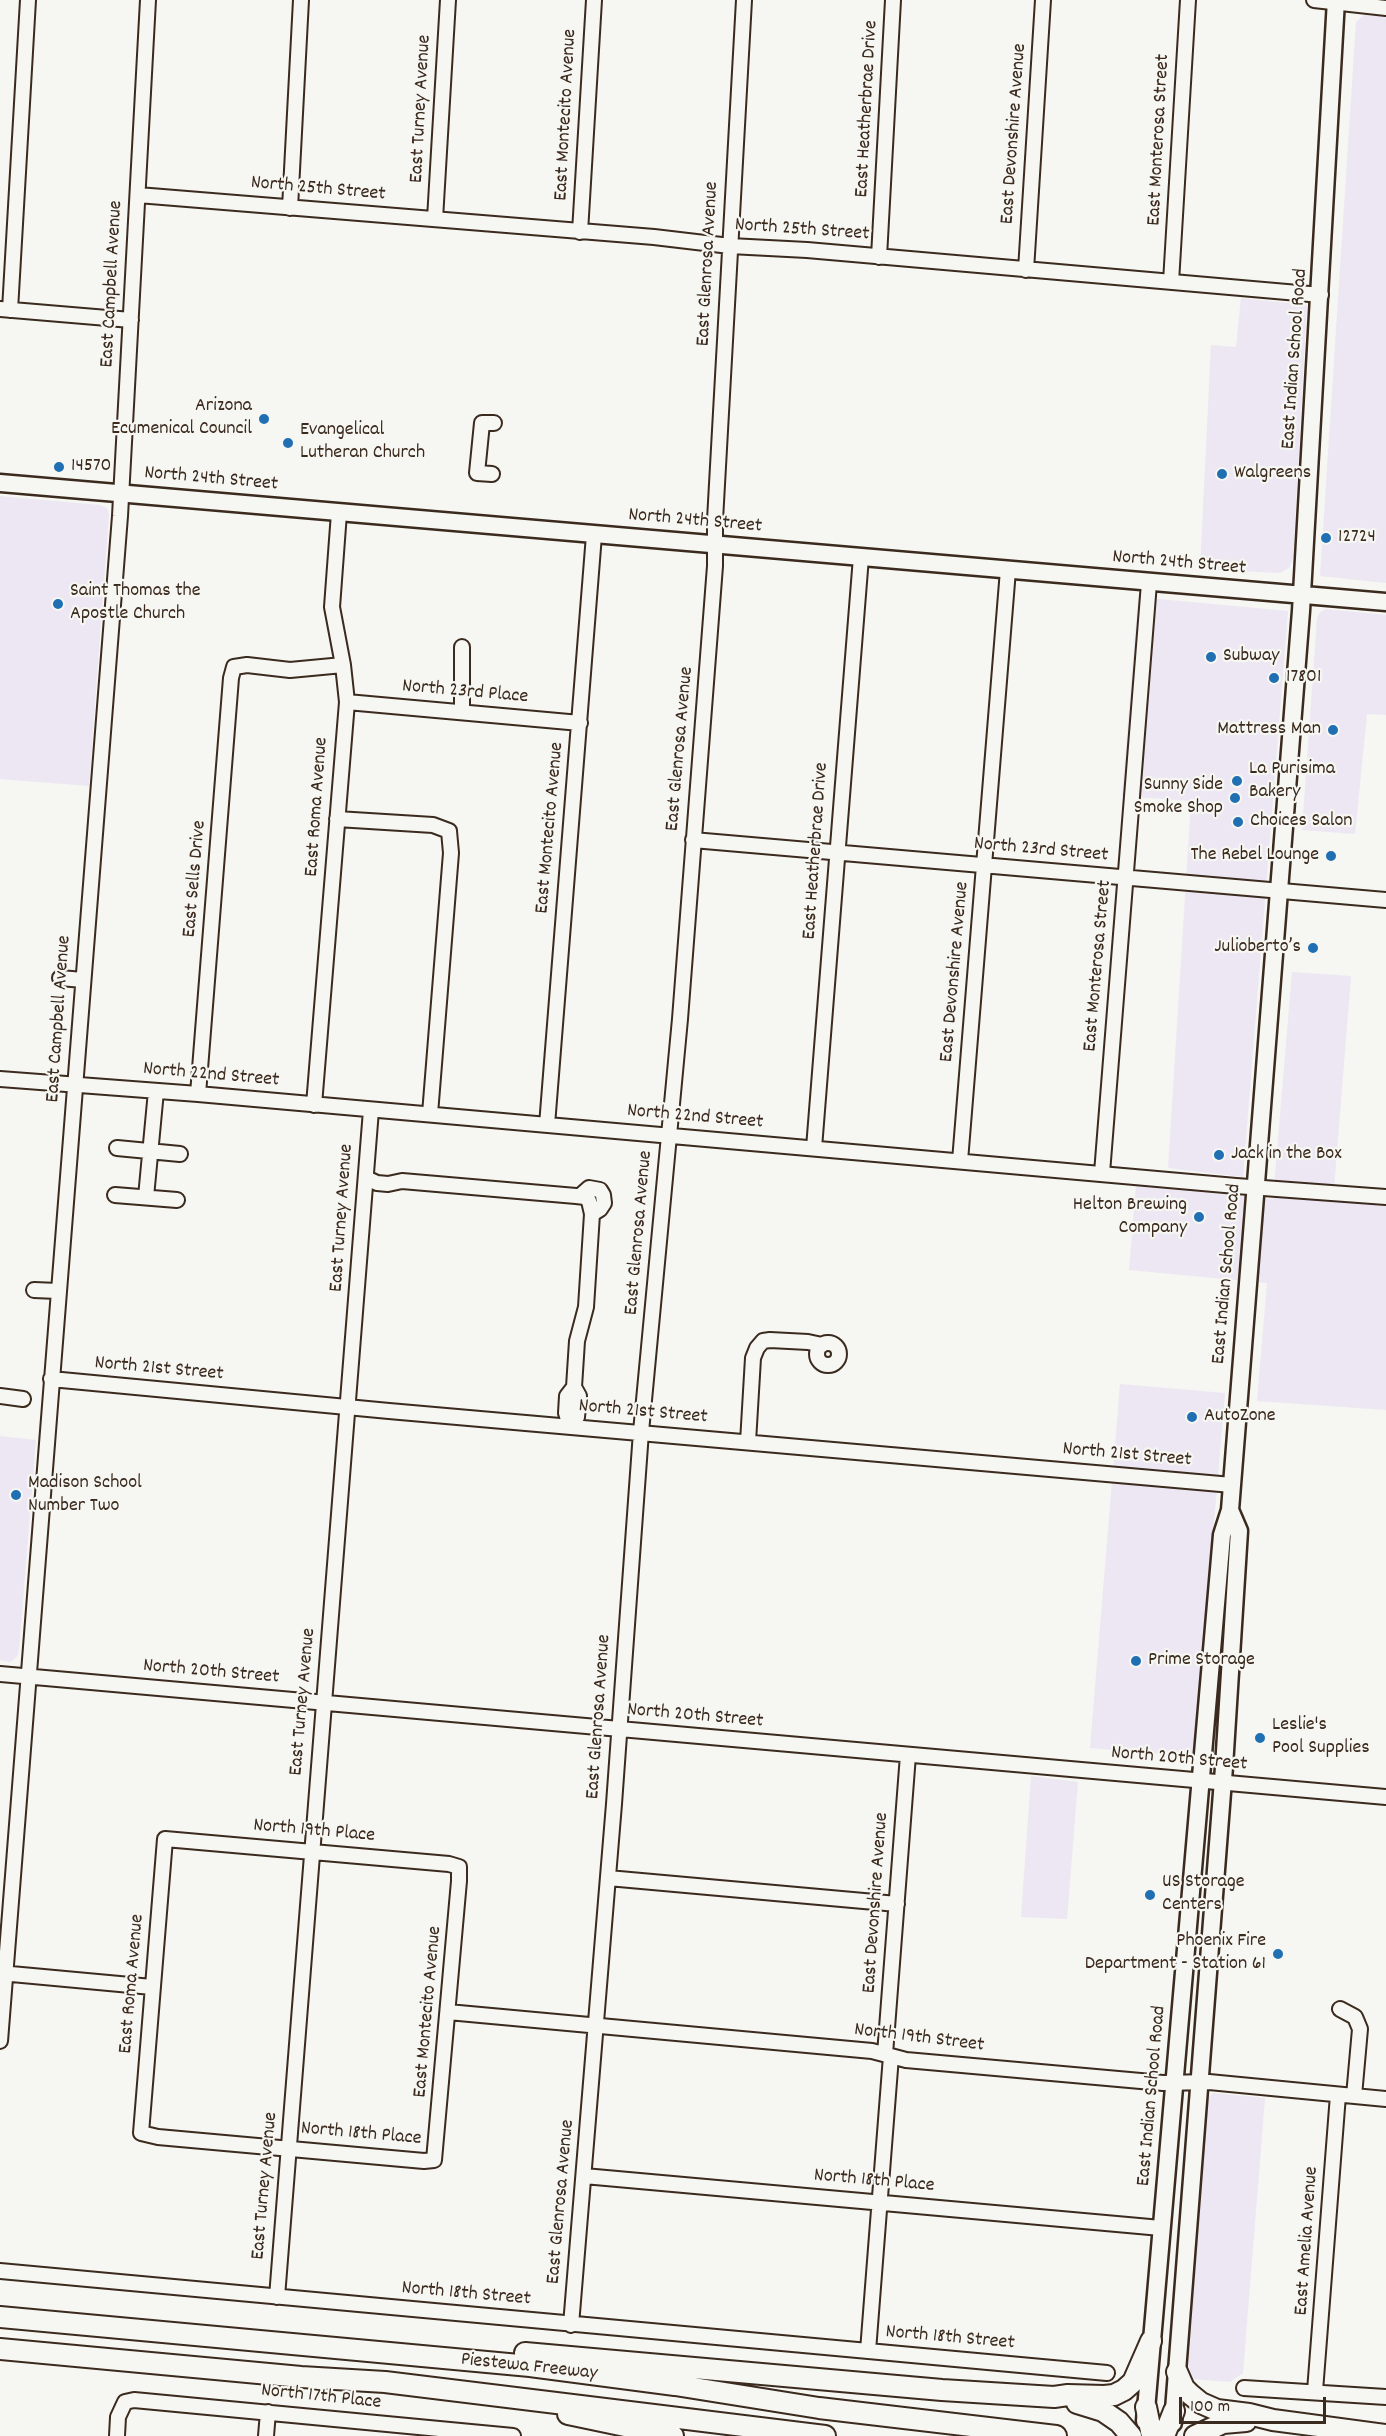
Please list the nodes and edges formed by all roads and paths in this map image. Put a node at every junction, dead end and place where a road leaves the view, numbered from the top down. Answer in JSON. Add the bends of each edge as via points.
{"nodes":[{"id":1,"x":28,"y":0,"type":"edge"},
{"id":2,"x":148,"y":0,"type":"edge"},
{"id":3,"x":301,"y":0,"type":"edge"},
{"id":4,"x":448,"y":0,"type":"edge"},
{"id":5,"x":594,"y":0,"type":"edge"},
{"id":6,"x":744,"y":0,"type":"edge"},
{"id":7,"x":893,"y":0,"type":"edge"},
{"id":8,"x":1043,"y":0,"type":"edge"},
{"id":9,"x":1188,"y":0,"type":"edge"},
{"id":10,"x":1314,"y":0,"type":"edge"},
{"id":11,"x":1336,"y":1,"type":"edge"},
{"id":12,"x":1386,"y":8,"type":"edge"},
{"id":13,"x":138,"y":195,"type":"junction"},
{"id":14,"x":290,"y":208,"type":"junction"},
{"id":15,"x":435,"y":219,"type":"junction"},
{"id":16,"x":580,"y":232,"type":"junction"},
{"id":17,"x":730,"y":246,"type":"junction"},
{"id":18,"x":879,"y":257,"type":"junction"},
{"id":19,"x":1026,"y":270,"type":"junction"},
{"id":20,"x":1171,"y":282,"type":"junction"},
{"id":21,"x":1321,"y":295,"type":"junction"},
{"id":22,"x":5,"y":309,"type":"edge"},
{"id":23,"x":131,"y":320,"type":"junction"},
{"id":24,"x":494,"y":423,"type":"dead end"},
{"id":25,"x":492,"y":474,"type":"dead end"},
{"id":26,"x":0,"y":483,"type":"edge"},
{"id":27,"x":121,"y":494,"type":"junction"},
{"id":28,"x":339,"y":513,"type":"junction"},
{"id":29,"x":594,"y":535,"type":"junction"},
{"id":30,"x":717,"y":545,"type":"junction"},
{"id":31,"x":861,"y":557,"type":"junction"},
{"id":32,"x":1008,"y":570,"type":"junction"},
{"id":33,"x":1149,"y":583,"type":"junction"},
{"id":34,"x":1302,"y":595,"type":"junction"},
{"id":35,"x":1386,"y":602,"type":"edge"},
{"id":36,"x":462,"y":647,"type":"dead end"},
{"id":37,"x":343,"y":665,"type":"junction"},
{"id":38,"x":347,"y":702,"type":"junction"},
{"id":39,"x":462,"y":712,"type":"junction"},
{"id":40,"x":580,"y":723,"type":"junction"},
{"id":41,"x":337,"y":819,"type":"junction"},
{"id":42,"x":693,"y":840,"type":"junction"},
{"id":43,"x":837,"y":853,"type":"junction"},
{"id":44,"x":984,"y":865,"type":"junction"},
{"id":45,"x":1126,"y":878,"type":"junction"},
{"id":46,"x":1279,"y":889,"type":"junction"},
{"id":47,"x":1386,"y":900,"type":"edge"},
{"id":48,"x":60,"y":978,"type":"dead end"},
{"id":49,"x":83,"y":980,"type":"junction"},
{"id":50,"x":0,"y":1079,"type":"edge"},
{"id":51,"x":75,"y":1084,"type":"junction"},
{"id":52,"x":156,"y":1091,"type":"junction"},
{"id":53,"x":198,"y":1094,"type":"junction"},
{"id":54,"x":314,"y":1105,"type":"junction"},
{"id":55,"x":371,"y":1110,"type":"junction"},
{"id":56,"x":430,"y":1114,"type":"junction"},
{"id":57,"x":547,"y":1125,"type":"junction"},
{"id":58,"x":668,"y":1135,"type":"junction"},
{"id":59,"x":117,"y":1148,"type":"dead end"},
{"id":60,"x":814,"y":1148,"type":"junction"},
{"id":61,"x":150,"y":1152,"type":"junction"},
{"id":62,"x":180,"y":1154,"type":"dead end"},
{"id":63,"x":960,"y":1161,"type":"junction"},
{"id":64,"x":1102,"y":1173,"type":"junction"},
{"id":65,"x":366,"y":1178,"type":"junction"},
{"id":66,"x":1256,"y":1187,"type":"junction"},
{"id":67,"x":115,"y":1195,"type":"dead end"},
{"id":68,"x":146,"y":1197,"type":"junction"},
{"id":69,"x":1386,"y":1197,"type":"edge"},
{"id":70,"x":177,"y":1200,"type":"dead end"},
{"id":71,"x":34,"y":1290,"type":"dead end"},
{"id":72,"x":58,"y":1291,"type":"junction"},
{"id":73,"x":822,"y":1345,"type":"dead end"},
{"id":74,"x":51,"y":1379,"type":"junction"},
{"id":75,"x":0,"y":1396,"type":"edge"},
{"id":76,"x":22,"y":1399,"type":"dead end"},
{"id":77,"x":347,"y":1407,"type":"junction"},
{"id":78,"x":570,"y":1426,"type":"junction"},
{"id":79,"x":641,"y":1432,"type":"junction"},
{"id":80,"x":748,"y":1442,"type":"junction"},
{"id":81,"x":1232,"y":1485,"type":"junction"},
{"id":82,"x":1230,"y":1510,"type":"junction"},
{"id":83,"x":0,"y":1674,"type":"edge"},
{"id":84,"x":28,"y":1676,"type":"junction"},
{"id":85,"x":324,"y":1702,"type":"junction"},
{"id":86,"x":620,"y":1729,"type":"junction"},
{"id":87,"x":908,"y":1755,"type":"junction"},
{"id":88,"x":1201,"y":1781,"type":"junction"},
{"id":89,"x":1222,"y":1783,"type":"junction"},
{"id":90,"x":1386,"y":1797,"type":"edge"},
{"id":91,"x":165,"y":1839,"type":"joint"},
{"id":92,"x":312,"y":1851,"type":"junction"},
{"id":93,"x":459,"y":1867,"type":"joint"},
{"id":94,"x":608,"y":1878,"type":"junction"},
{"id":95,"x":897,"y":1904,"type":"junction"},
{"id":96,"x":3,"y":1973,"type":"edge"},
{"id":97,"x":152,"y":1987,"type":"junction"},
{"id":98,"x":1340,"y":2009,"type":"dead end"},
{"id":99,"x":448,"y":2013,"type":"junction"},
{"id":100,"x":596,"y":2026,"type":"junction"},
{"id":101,"x":0,"y":2041,"type":"edge"},
{"id":102,"x":888,"y":2055,"type":"junction"},
{"id":103,"x":1176,"y":2083,"type":"junction"},
{"id":104,"x":1198,"y":2083,"type":"junction"},
{"id":105,"x":1338,"y":2095,"type":"junction"},
{"id":106,"x":1354,"y":2096,"type":"junction"},
{"id":107,"x":1386,"y":2099,"type":"edge"},
{"id":108,"x":141,"y":2133,"type":"joint"},
{"id":109,"x":288,"y":2148,"type":"junction"},
{"id":110,"x":434,"y":2160,"type":"joint"},
{"id":111,"x":584,"y":2176,"type":"junction"},
{"id":112,"x":880,"y":2202,"type":"junction"},
{"id":113,"x":1161,"y":2228,"type":"junction"},
{"id":114,"x":0,"y":2271,"type":"edge"},
{"id":115,"x":276,"y":2297,"type":"junction"},
{"id":116,"x":0,"y":2304,"type":"edge"},
{"id":117,"x":0,"y":2317,"type":"edge"},
{"id":118,"x":571,"y":2325,"type":"junction"},
{"id":119,"x":173,"y":2332,"type":"junction"},
{"id":120,"x":1151,"y":2341,"type":"junction"},
{"id":121,"x":307,"y":2344,"type":"junction"},
{"id":122,"x":0,"y":2349,"type":"edge"},
{"id":123,"x":867,"y":2351,"type":"junction"},
{"id":124,"x":0,"y":2360,"type":"edge"},
{"id":125,"x":168,"y":2366,"type":"junction"},
{"id":126,"x":1177,"y":2372,"type":"junction"},
{"id":127,"x":1107,"y":2373,"type":"dead end"},
{"id":128,"x":301,"y":2377,"type":"junction"},
{"id":129,"x":1244,"y":2388,"type":"dead end"},
{"id":130,"x":1316,"y":2391,"type":"junction"},
{"id":131,"x":1054,"y":2397,"type":"junction"},
{"id":132,"x":1386,"y":2397,"type":"edge"},
{"id":133,"x":1146,"y":2407,"type":"junction"},
{"id":134,"x":1174,"y":2411,"type":"junction"},
{"id":135,"x":268,"y":2412,"type":"junction"},
{"id":136,"x":1273,"y":2420,"type":"junction"},
{"id":137,"x":415,"y":2432,"type":"edge"},
{"id":138,"x":1386,"y":2435,"type":"edge"},
{"id":139,"x":117,"y":2436,"type":"edge"},
{"id":140,"x":266,"y":2436,"type":"edge"},
{"id":141,"x":513,"y":2436,"type":"edge"},
{"id":142,"x":673,"y":2436,"type":"edge"},
{"id":143,"x":825,"y":2436,"type":"edge"},
{"id":144,"x":1056,"y":2436,"type":"edge"},
{"id":145,"x":1131,"y":2436,"type":"edge"},
{"id":146,"x":1144,"y":2436,"type":"edge"},
{"id":147,"x":1152,"y":2436,"type":"edge"},
{"id":148,"x":1164,"y":2436,"type":"edge"},
{"id":149,"x":1171,"y":2436,"type":"edge"},
{"id":150,"x":1195,"y":2436,"type":"edge"}],
"edges":[{"from":1,"to":22,"type":"street"},
{"from":2,"to":13,"type":"street","name":"East Campbell Avenue"},
{"from":3,"to":14,"type":"street"},
{"from":4,"to":15,"type":"street","name":"East Turney Avenue"},
{"from":5,"to":16,"type":"street","name":"East Montecito Avenue"},
{"from":6,"to":17,"type":"street","name":"East Glenrosa Avenue"},
{"from":7,"to":18,"type":"street","name":"East Heatherbrae Drive"},
{"from":8,"to":19,"type":"street","name":"East Devonshire Avenue"},
{"from":9,"to":20,"type":"street","name":"East Monterosa Street"},
{"from":10,"to":11,"type":"street"},
{"from":11,"to":12,"type":"street"},
{"from":11,"to":21,"type":"main road","name":"East Indian School Road"},
{"from":13,"to":14,"type":"street","name":"North 25th Street"},
{"from":13,"to":23,"type":"street","name":"East Campbell Avenue"},
{"from":14,"to":15,"type":"street","name":"North 25th Street"},
{"from":15,"to":16,"type":"street","name":"North 25th Street"},
{"from":16,"to":17,"type":"street","name":"North 25th Street"},
{"from":17,"to":18,"type":"street","name":"North 25th Street"},
{"from":17,"to":30,"type":"street","name":"East Glenrosa Avenue","via":[[715,520]]},
{"from":18,"to":19,"type":"street","name":"North 25th Street"},
{"from":19,"to":20,"type":"street","name":"North 25th Street"},
{"from":20,"to":21,"type":"street","name":"North 25th Street"},
{"from":21,"to":34,"type":"main road","name":"East Indian School Road"},
{"from":22,"to":23,"type":"street"},
{"from":23,"to":27,"type":"street","name":"East Campbell Avenue"},
{"from":24,"to":25,"type":"street","via":[[482,423],[477,473]]},
{"from":26,"to":27,"type":"main road","name":"North 24th Street"},
{"from":27,"to":28,"type":"main road","name":"North 24th Street"},
{"from":27,"to":49,"type":"street","name":"East Campbell Avenue"},
{"from":28,"to":29,"type":"main road","name":"North 24th Street"},
{"from":28,"to":37,"type":"street","name":"East Roma Avenue","via":[[332,607]]},
{"from":29,"to":30,"type":"main road","name":"North 24th Street"},
{"from":29,"to":40,"type":"street","name":"East Montecito Avenue"},
{"from":30,"to":31,"type":"main road","name":"North 24th Street"},
{"from":30,"to":42,"type":"street","name":"East Glenrosa Avenue"},
{"from":31,"to":32,"type":"main road","name":"North 24th Street"},
{"from":31,"to":43,"type":"street","name":"East Heatherbrae Drive"},
{"from":32,"to":33,"type":"main road","name":"North 24th Street"},
{"from":32,"to":44,"type":"street","name":"East Devonshire Avenue"},
{"from":33,"to":34,"type":"main road","name":"North 24th Street"},
{"from":33,"to":45,"type":"street","name":"East Monterosa Street"},
{"from":34,"to":35,"type":"main road","name":"North 24th Street"},
{"from":34,"to":46,"type":"main road","name":"East Indian School Road"},
{"from":36,"to":39,"type":"street"},
{"from":37,"to":38,"type":"street","name":"East Roma Avenue"},
{"from":37,"to":53,"type":"street","name":"East Sells Drive","via":[[301,670],[234,667]]},
{"from":38,"to":39,"type":"street","name":"North 23rd Place"},
{"from":38,"to":41,"type":"street","name":"East Roma Avenue"},
{"from":39,"to":40,"type":"street","name":"North 23rd Place"},
{"from":40,"to":57,"type":"street","name":"East Montecito Avenue"},
{"from":41,"to":54,"type":"street","name":"East Roma Avenue"},
{"from":41,"to":56,"type":"street","via":[[433,825],[449,831],[452,853]]},
{"from":42,"to":43,"type":"street","name":"North 23rd Street"},
{"from":42,"to":58,"type":"street","name":"East Glenrosa Avenue"},
{"from":43,"to":44,"type":"street","name":"North 23rd Street"},
{"from":43,"to":60,"type":"street","name":"East Heatherbrae Drive"},
{"from":44,"to":45,"type":"street","name":"North 23rd Street"},
{"from":44,"to":63,"type":"street","name":"East Devonshire Avenue"},
{"from":45,"to":46,"type":"street","name":"North 23rd Street"},
{"from":45,"to":64,"type":"street","name":"East Monterosa Street"},
{"from":46,"to":47,"type":"street","name":"North 23rd Street"},
{"from":46,"to":66,"type":"main road","name":"East Indian School Road"},
{"from":48,"to":49,"type":"street"},
{"from":49,"to":51,"type":"street","name":"East Campbell Avenue"},
{"from":50,"to":51,"type":"street","name":"North 22nd Street"},
{"from":51,"to":52,"type":"street","name":"North 22nd Street"},
{"from":51,"to":72,"type":"street","name":"East Campbell Avenue"},
{"from":52,"to":53,"type":"street","name":"North 22nd Street"},
{"from":52,"to":61,"type":"street"},
{"from":53,"to":54,"type":"street","name":"North 22nd Street"},
{"from":54,"to":55,"type":"street","name":"North 22nd Street"},
{"from":55,"to":56,"type":"street","name":"North 22nd Street"},
{"from":55,"to":65,"type":"street","name":"East Turney Avenue"},
{"from":56,"to":57,"type":"street","name":"North 22nd Street"},
{"from":57,"to":58,"type":"street","name":"North 22nd Street"},
{"from":58,"to":60,"type":"street","name":"North 22nd Street"},
{"from":58,"to":79,"type":"street","name":"East Glenrosa Avenue"},
{"from":59,"to":61,"type":"street"},
{"from":60,"to":63,"type":"street","name":"North 22nd Street"},
{"from":61,"to":62,"type":"street"},
{"from":61,"to":68,"type":"street"},
{"from":63,"to":64,"type":"street","name":"North 22nd Street"},
{"from":64,"to":66,"type":"street","name":"North 22nd Street"},
{"from":65,"to":77,"type":"street","name":"East Turney Avenue"},
{"from":65,"to":78,"type":"street","via":[[388,1175],[402,1181],[580,1196],[589,1201],[592,1214],[586,1307],[577,1341],[573,1387],[567,1396]]},
{"from":66,"to":69,"type":"street","name":"North 22nd Street"},
{"from":66,"to":81,"type":"main road","name":"East Indian School Road"},
{"from":67,"to":68,"type":"street"},
{"from":68,"to":70,"type":"street"},
{"from":71,"to":72,"type":"street"},
{"from":72,"to":74,"type":"street","name":"East Campbell Avenue"},
{"from":73,"to":80,"type":"street","via":[[770,1340],[757,1348],[753,1358]]},
{"from":74,"to":77,"type":"street","name":"North 21st Street"},
{"from":74,"to":84,"type":"street","name":"East Campbell Avenue"},
{"from":75,"to":76,"type":"street"},
{"from":77,"to":78,"type":"street","name":"North 21st Street"},
{"from":77,"to":85,"type":"street","name":"East Turney Avenue"},
{"from":78,"to":79,"type":"street","name":"North 21st Street"},
{"from":79,"to":80,"type":"street","name":"North 21st Street"},
{"from":79,"to":86,"type":"street","name":"East Glenrosa Avenue"},
{"from":80,"to":81,"type":"street","name":"North 21st Street"},
{"from":81,"to":82,"type":"main road","name":"East Indian School Road"},
{"from":82,"to":88,"type":"main road","name":"East Indian School Road","via":[[1222,1535]]},
{"from":82,"to":89,"type":"main road","name":"East Indian School Road","via":[[1239,1531]]},
{"from":83,"to":84,"type":"street","name":"North 20th Street"},
{"from":84,"to":85,"type":"street","name":"North 20th Street"},
{"from":84,"to":96,"type":"street","name":"East Campbell Avenue"},
{"from":85,"to":86,"type":"street","name":"North 20th Street"},
{"from":85,"to":92,"type":"street","name":"East Turney Avenue"},
{"from":86,"to":87,"type":"street","name":"North 20th Street"},
{"from":86,"to":94,"type":"street","name":"East Glenrosa Avenue"},
{"from":87,"to":88,"type":"street","name":"North 20th Street"},
{"from":87,"to":95,"type":"street","name":"East Devonshire Avenue"},
{"from":88,"to":89,"type":"street","name":"North 20th Street"},
{"from":88,"to":103,"type":"main road","name":"East Indian School Road"},
{"from":89,"to":90,"type":"street","name":"North 20th Street"},
{"from":89,"to":104,"type":"main road","name":"East Indian School Road"},
{"from":91,"to":92,"type":"street","name":"North 19th Place"},
{"from":91,"to":97,"type":"street","name":"East Roma Avenue"},
{"from":92,"to":93,"type":"street","name":"North 19th Place"},
{"from":92,"to":109,"type":"street","name":"East Turney Avenue"},
{"from":93,"to":99,"type":"street","name":"East Montecito Avenue"},
{"from":94,"to":95,"type":"street"},
{"from":94,"to":100,"type":"street","name":"East Glenrosa Avenue"},
{"from":95,"to":102,"type":"street","name":"East Devonshire Avenue"},
{"from":96,"to":97,"type":"street"},
{"from":96,"to":101,"type":"street","name":"East Campbell Avenue"},
{"from":97,"to":108,"type":"street","name":"East Roma Avenue"},
{"from":98,"to":106,"type":"street","via":[[1355,2017],[1360,2029]]},
{"from":99,"to":100,"type":"street","name":"North 19th Street"},
{"from":99,"to":110,"type":"street","name":"East Montecito Avenue"},
{"from":100,"to":102,"type":"street","name":"North 19th Street"},
{"from":100,"to":111,"type":"street","name":"East Glenrosa Avenue"},
{"from":102,"to":103,"type":"street","name":"North 19th Street","via":[[906,2060]]},
{"from":102,"to":112,"type":"street","name":"East Devonshire Avenue"},
{"from":103,"to":104,"type":"street","name":"North 19th Street"},
{"from":103,"to":113,"type":"main road","name":"East Indian School Road"},
{"from":104,"to":105,"type":"street","name":"North 19th Street"},
{"from":104,"to":126,"type":"main road","name":"East Indian School Road"},
{"from":105,"to":106,"type":"street","name":"North 19th Street"},
{"from":105,"to":130,"type":"street","name":"East Amelia Avenue"},
{"from":106,"to":107,"type":"street","name":"North 19th Street"},
{"from":108,"to":109,"type":"street","name":"North 18th Place"},
{"from":109,"to":110,"type":"street","name":"North 18th Place"},
{"from":109,"to":115,"type":"street","name":"East Turney Avenue"},
{"from":111,"to":112,"type":"street","name":"North 18th Place"},
{"from":111,"to":118,"type":"street","name":"East Glenrosa Avenue"},
{"from":112,"to":113,"type":"street","name":"North 18th Place"},
{"from":112,"to":123,"type":"street","name":"East Devonshire Avenue"},
{"from":113,"to":120,"type":"main road","name":"East Indian School Road"},
{"from":114,"to":115,"type":"street","name":"North 18th Street"},
{"from":115,"to":118,"type":"street","name":"North 18th Street"},
{"from":116,"to":119,"type":"highway","via":[[80,2313]]},
{"from":117,"to":119,"type":"highway","name":"Piestewa Freeway"},
{"from":118,"to":123,"type":"street","name":"North 18th Street"},
{"from":119,"to":121,"type":"highway","name":"Piestewa Freeway"},
{"from":120,"to":131,"type":"highway","via":[[1133,2382],[1124,2390],[1114,2395]]},
{"from":120,"to":133,"type":"main road","name":"East Indian School Road"},
{"from":121,"to":131,"type":"highway","via":[[409,2345]]},
{"from":121,"to":144,"type":"highway","name":"Piestewa Freeway","via":[[530,2366],[819,2408]]},
{"from":122,"to":125,"type":"highway","name":"Piestewa Freeway"},
{"from":123,"to":127,"type":"street","name":"North 18th Street"},
{"from":124,"to":125,"type":"highway","via":[[74,2366]]},
{"from":125,"to":128,"type":"highway","name":"Piestewa Freeway"},
{"from":126,"to":134,"type":"main road","name":"East Indian School Road"},
{"from":126,"to":136,"type":"highway","via":[[1184,2388],[1209,2407]]},
{"from":128,"to":142,"type":"highway","via":[[385,2394],[568,2414]]},
{"from":128,"to":143,"type":"highway","name":"Piestewa Freeway","via":[[405,2384]]},
{"from":129,"to":130,"type":"street"},
{"from":130,"to":132,"type":"street"},
{"from":131,"to":145,"type":"highway","via":[[1103,2411]]},
{"from":133,"to":146,"type":"main road","name":"East Indian School Road"},
{"from":133,"to":147,"type":"highway"},
{"from":134,"to":148,"type":"highway"},
{"from":134,"to":149,"type":"main road","name":"East Indian School Road"},
{"from":135,"to":137,"type":"street","name":"North 17th Place"},
{"from":135,"to":139,"type":"street","name":"North 17th Place","via":[[134,2400],[125,2402],[118,2417]]},
{"from":135,"to":140,"type":"street"},
{"from":136,"to":138,"type":"highway"},
{"from":136,"to":150,"type":"highway","via":[[1223,2423]]},
{"from":137,"to":141,"type":"street","name":"North 17th Place"}]}
